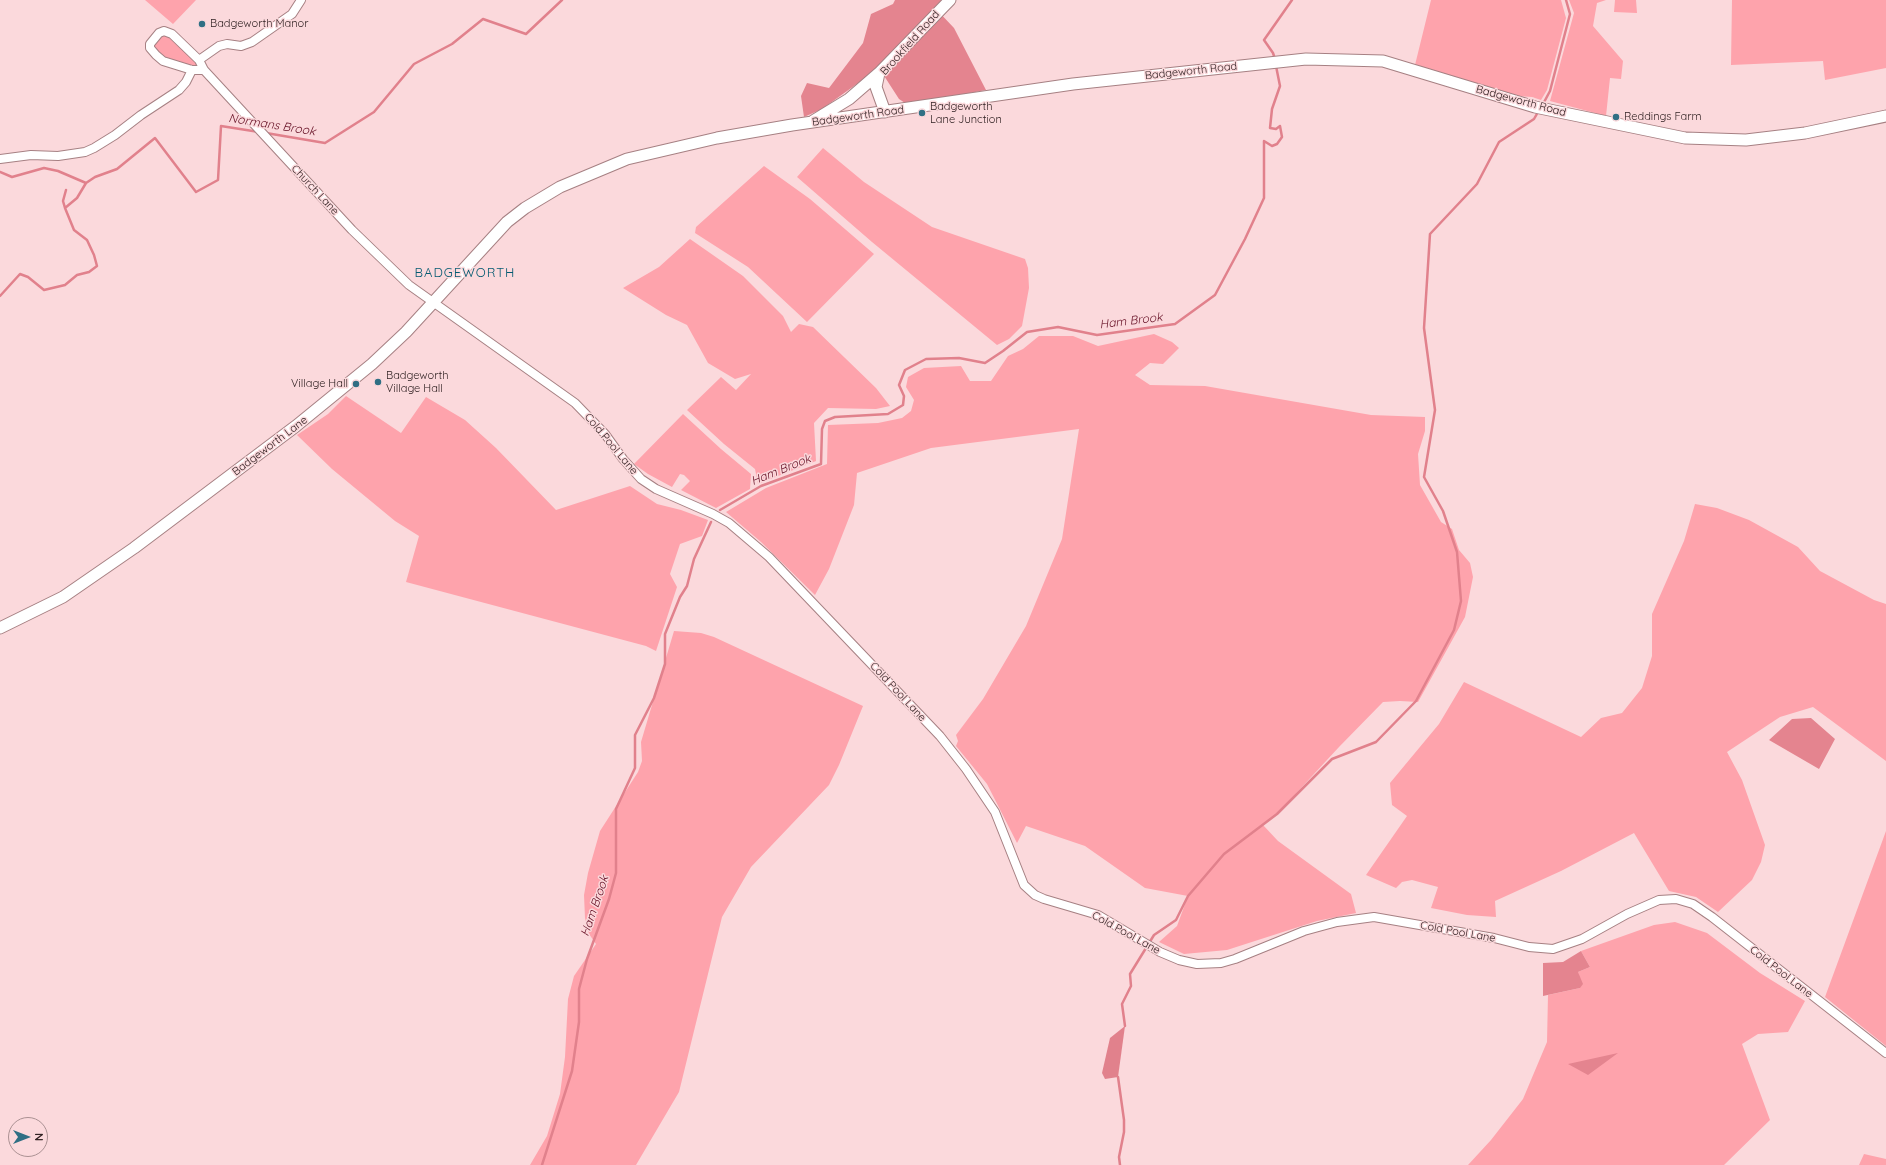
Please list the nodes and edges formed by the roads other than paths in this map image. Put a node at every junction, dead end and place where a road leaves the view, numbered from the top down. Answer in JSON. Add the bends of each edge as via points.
{"nodes":[{"id":1,"x":301,"y":0,"type":"edge"},
{"id":2,"x":950,"y":0,"type":"edge"},
{"id":3,"x":199,"y":60,"type":"junction"},
{"id":4,"x":192,"y":70,"type":"junction"},
{"id":5,"x":204,"y":70,"type":"junction"},
{"id":6,"x":880,"y":73,"type":"junction"},
{"id":7,"x":848,"y":99,"type":"junction"},
{"id":8,"x":885,"y":112,"type":"junction"},
{"id":9,"x":856,"y":116,"type":"junction"},
{"id":10,"x":1886,"y":116,"type":"edge"},
{"id":11,"x":809,"y":123,"type":"junction"},
{"id":12,"x":0,"y":159,"type":"edge"},
{"id":13,"x":507,"y":222,"type":"joint"},
{"id":14,"x":433,"y":302,"type":"junction"},
{"id":15,"x":0,"y":628,"type":"edge"},
{"id":16,"x":1886,"y":1053,"type":"edge"}],
"edges":[{"from":1,"to":3,"type":"street","via":[[292,14],[252,42],[241,46],[219,46]]},
{"from":2,"to":6,"type":"street","name":"Brookfield Road"},
{"from":3,"to":4,"type":"street","name":"Church Lane","via":[[172,34],[158,32],[150,44],[156,55],[164,61]]},
{"from":3,"to":5,"type":"street","name":"Church Lane"},
{"from":4,"to":5,"type":"street","name":"Church Lane"},
{"from":4,"to":12,"type":"street","via":[[179,90],[94,148],[58,156],[31,155]]},
{"from":5,"to":14,"type":"street","name":"Church Lane","via":[[352,230],[409,285]]},
{"from":6,"to":7,"type":"street"},
{"from":6,"to":8,"type":"street","name":"Brookfield Road","via":[[876,87]]},
{"from":7,"to":9,"type":"street","via":[[847,114]]},
{"from":7,"to":11,"type":"street"},
{"from":8,"to":9,"type":"street","name":"Badgeworth Road"},
{"from":8,"to":10,"type":"street","name":"Badgeworth Road","via":[[1073,84],[1306,60],[1383,61],[1536,107],[1685,138],[1746,140],[1805,133]]},
{"from":9,"to":11,"type":"street","name":"Badgeworth Road"},
{"from":11,"to":13,"type":"street","name":"Badgeworth Road","via":[[717,138],[627,158],[560,187]]},
{"from":13,"to":14,"type":"street","name":"Badgeworth Lane"},
{"from":14,"to":15,"type":"street","name":"Badgeworth Lane","via":[[372,364],[253,459],[134,548],[63,597]]},
{"from":14,"to":16,"type":"street","name":"Cold Pool Lane","via":[[575,403],[601,429],[622,459],[642,479],[656,489],[729,523],[769,557],[944,741],[995,812],[1024,885],[1035,895],[1098,915],[1160,952],[1197,964],[1221,963],[1304,931],[1337,922],[1374,917],[1494,938],[1529,947],[1553,949],[1582,939],[1627,914],[1660,900],[1676,899],[1693,904],[1712,917]]}]}
